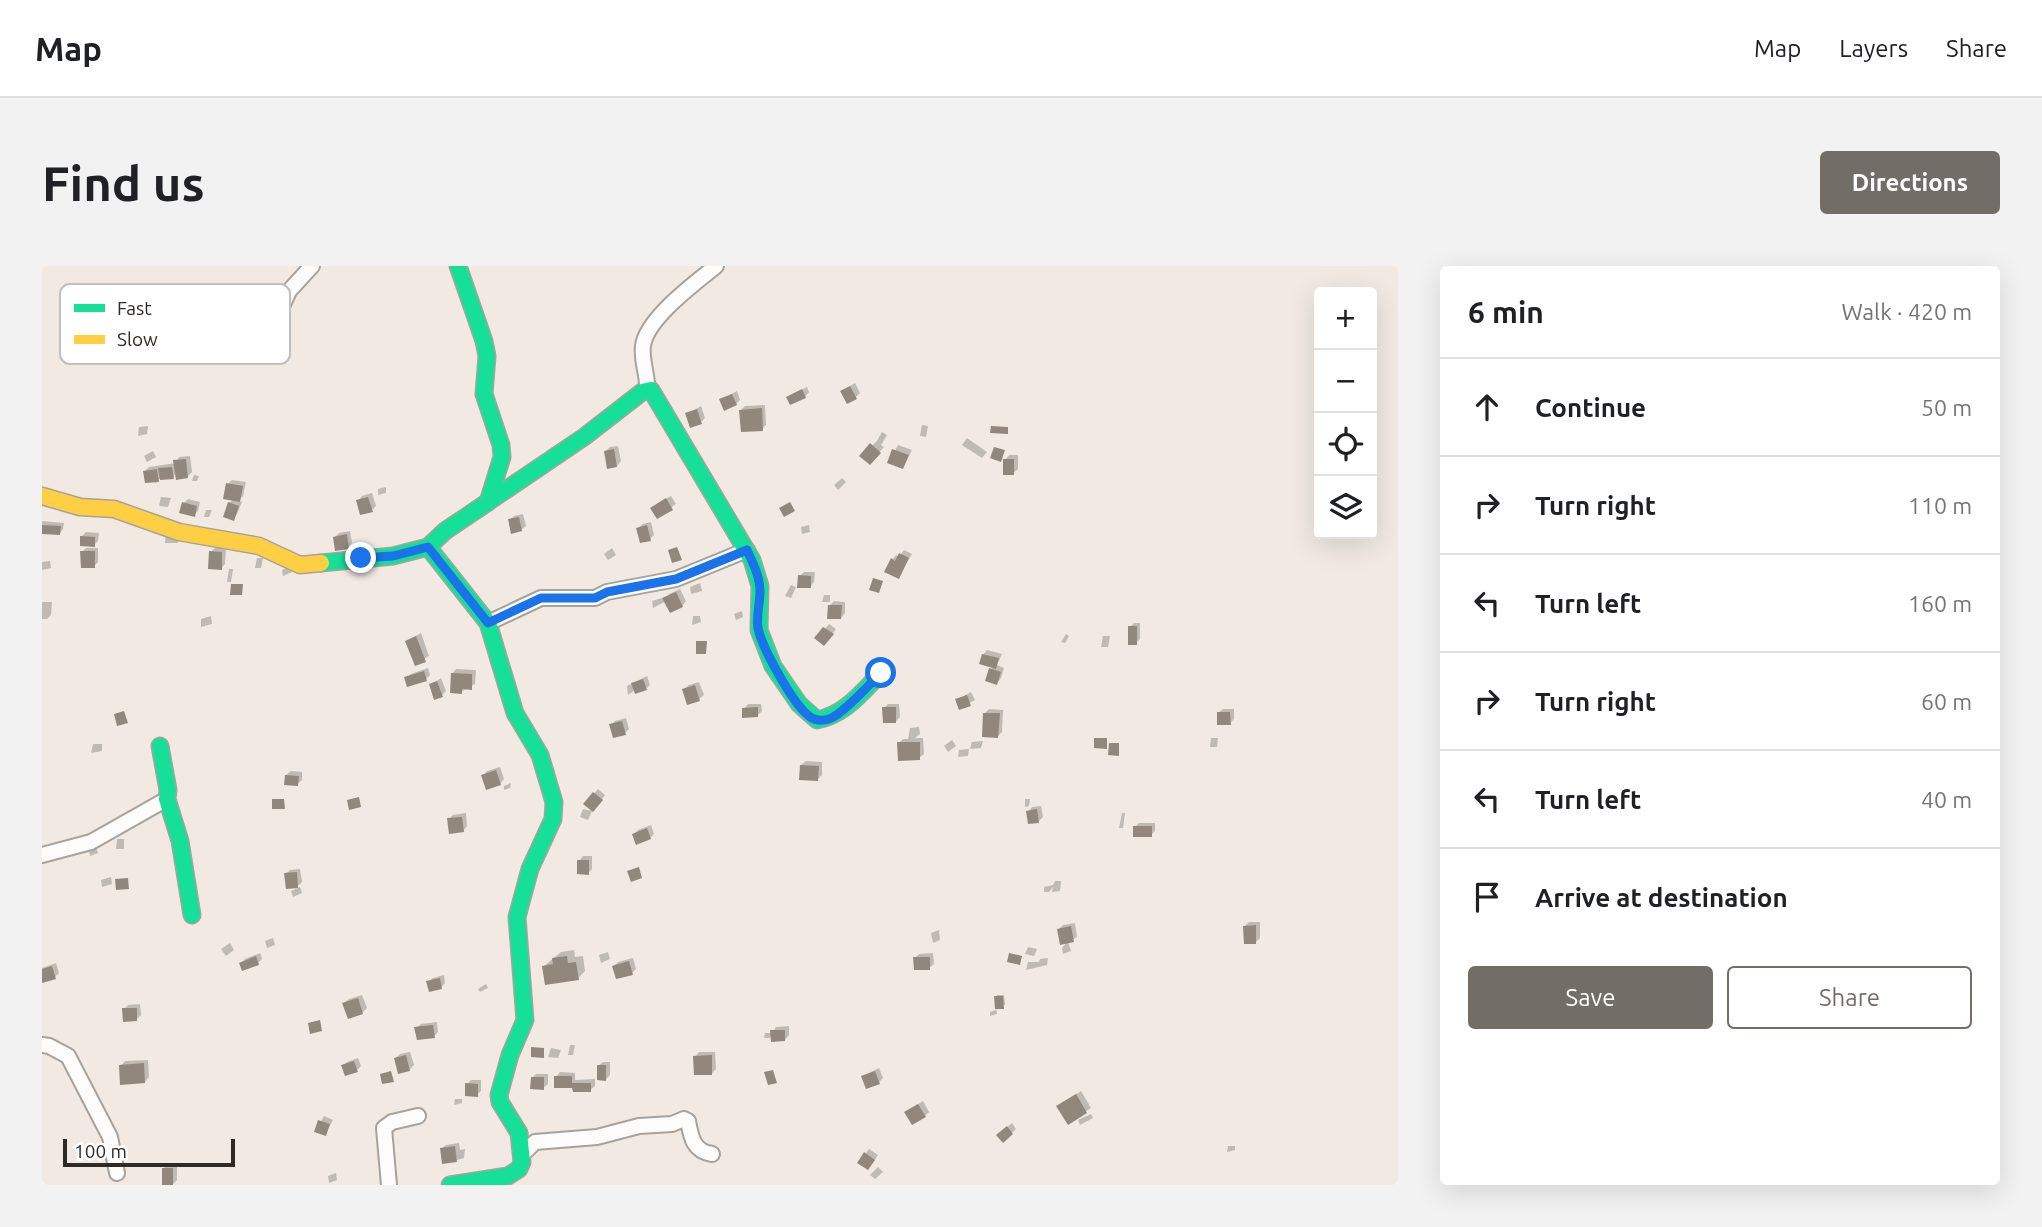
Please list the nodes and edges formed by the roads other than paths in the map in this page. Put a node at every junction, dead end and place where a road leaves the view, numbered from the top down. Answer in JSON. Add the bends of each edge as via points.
{"nodes":[{"id":1,"x":312,"y":266,"type":"edge"},
{"id":2,"x":458,"y":266,"type":"edge"},
{"id":3,"x":716,"y":266,"type":"edge"},
{"id":4,"x":290,"y":290,"type":"edge"},
{"id":5,"x":647,"y":390,"type":"junction"},
{"id":6,"x":42,"y":496,"type":"edge"},
{"id":7,"x":488,"y":502,"type":"junction"},
{"id":8,"x":428,"y":547,"type":"junction"},
{"id":9,"x":747,"y":550,"type":"junction"},
{"id":10,"x":488,"y":623,"type":"junction"},
{"id":11,"x":881,"y":673,"type":"dead end"},
{"id":12,"x":160,"y":746,"type":"dead end"},
{"id":13,"x":167,"y":799,"type":"junction"},
{"id":14,"x":42,"y":855,"type":"edge"},
{"id":15,"x":192,"y":915,"type":"dead end"},
{"id":16,"x":42,"y":1045,"type":"edge"},
{"id":17,"x":418,"y":1116,"type":"dead end"},
{"id":18,"x":712,"y":1154,"type":"dead end"},
{"id":19,"x":521,"y":1156,"type":"junction"},
{"id":20,"x":117,"y":1173,"type":"dead end"},
{"id":21,"x":389,"y":1185,"type":"edge"},
{"id":22,"x":450,"y":1185,"type":"edge"}],
"edges":[{"from":1,"to":4,"type":"street"},
{"from":2,"to":7,"type":"street","via":[[484,341],[484,394],[501,445],[502,457]]},
{"from":3,"to":5,"type":"street","via":[[656,319],[646,334]]},
{"from":5,"to":7,"type":"street"},
{"from":5,"to":9,"type":"street","via":[[654,393]]},
{"from":6,"to":8,"type":"street","via":[[80,508],[114,509],[180,532],[259,546],[300,565],[393,556]]},
{"from":7,"to":8,"type":"street"},
{"from":8,"to":10,"type":"street"},
{"from":9,"to":10,"type":"street","via":[[676,579],[595,598],[541,598]]},
{"from":9,"to":11,"type":"street","via":[[758,578],[757,619],[765,649],[808,716],[817,720],[837,716]]},
{"from":10,"to":19,"type":"street","via":[[515,713],[540,755],[554,802],[553,819],[530,869],[517,917],[525,1020],[499,1095],[519,1133]]},
{"from":12,"to":13,"type":"street"},
{"from":13,"to":14,"type":"street","via":[[91,842]]},
{"from":13,"to":15,"type":"street","via":[[180,841]]},
{"from":16,"to":20,"type":"street","via":[[68,1056],[110,1137]]},
{"from":17,"to":21,"type":"street","via":[[384,1128]]},
{"from":18,"to":19,"type":"street","via":[[692,1142],[684,1119],[597,1137],[535,1142]]},
{"from":19,"to":22,"type":"street","via":[[519,1169],[508,1176]]}]}
